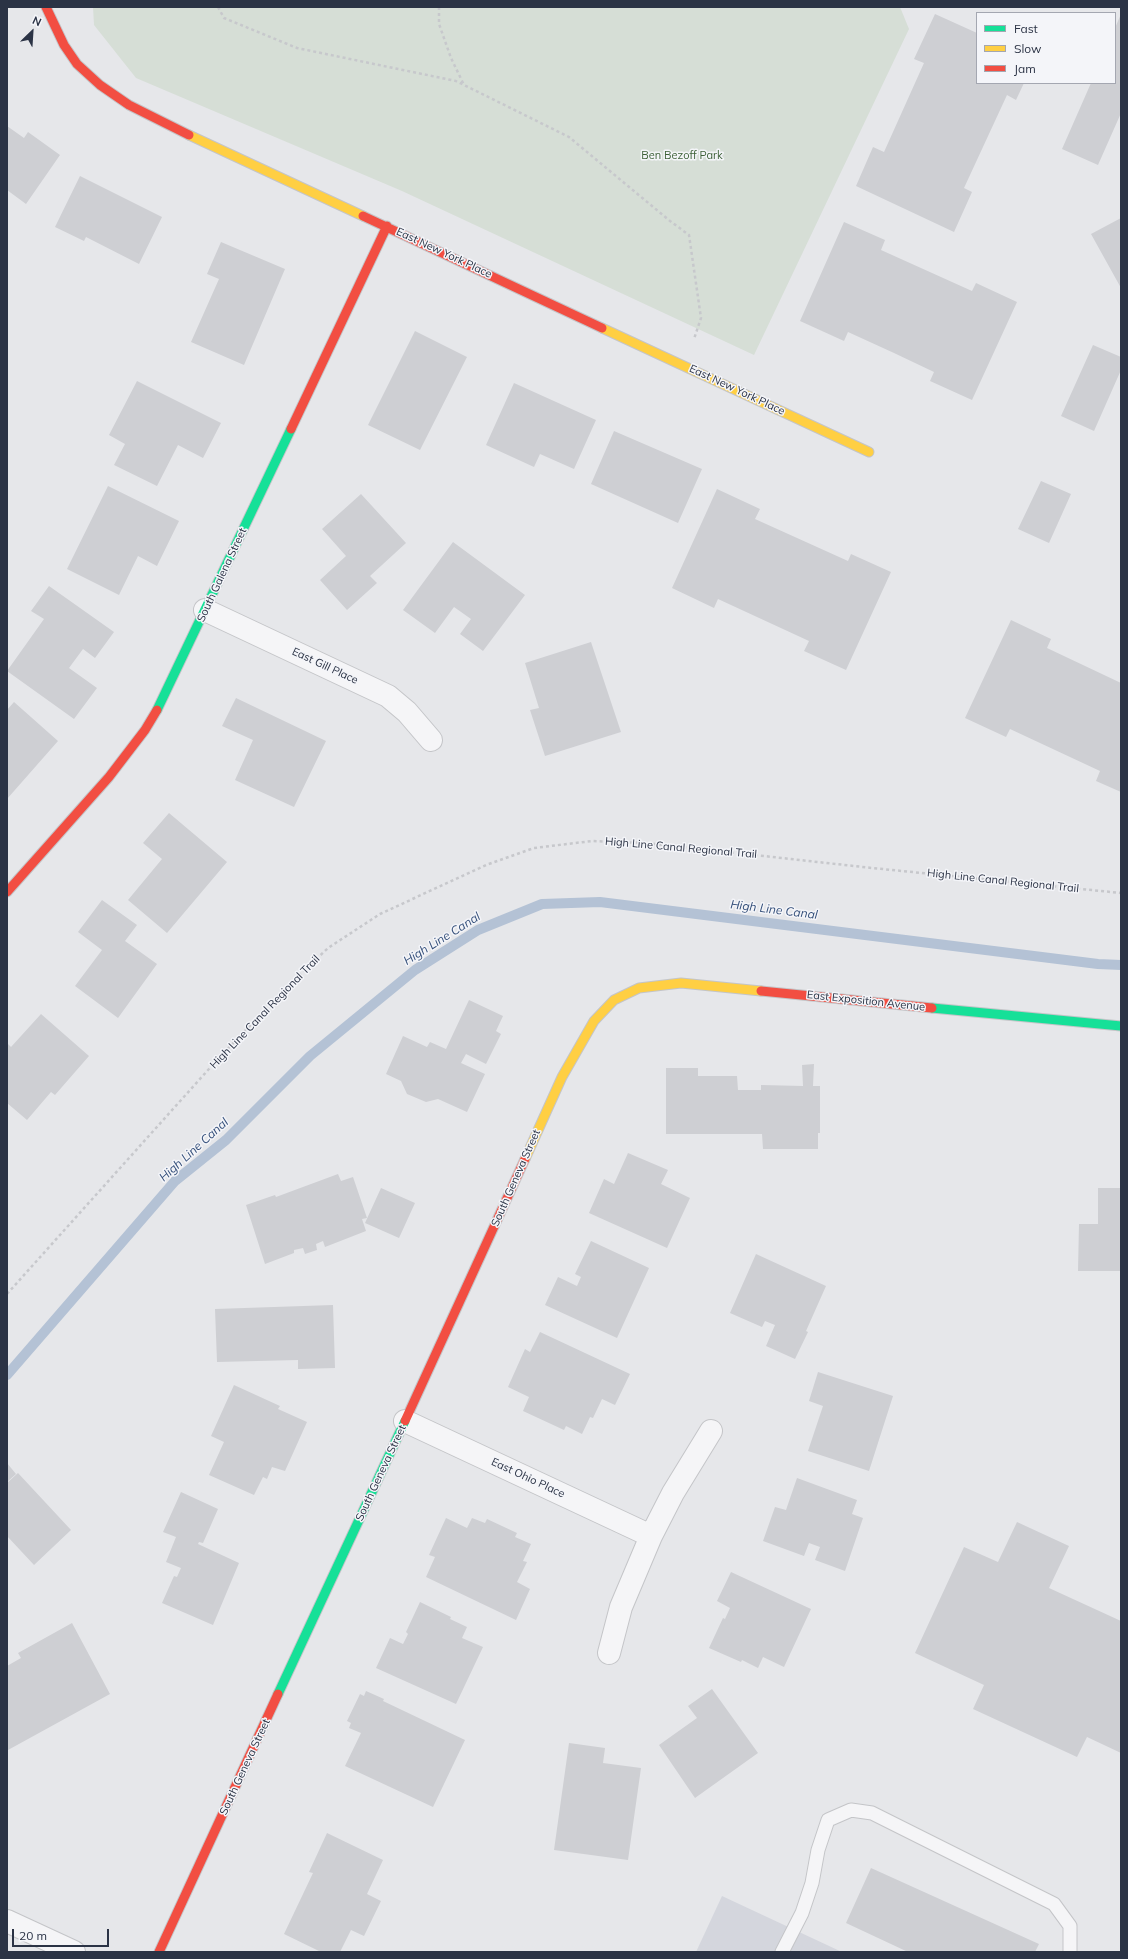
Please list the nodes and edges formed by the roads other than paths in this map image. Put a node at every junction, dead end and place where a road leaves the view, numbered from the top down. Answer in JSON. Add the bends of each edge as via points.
{"nodes":[{"id":1,"x":46,"y":7,"type":"edge"},
{"id":2,"x":387,"y":226,"type":"junction"},
{"id":3,"x":869,"y":452,"type":"dead end"},
{"id":4,"x":205,"y":610,"type":"junction"},
{"id":5,"x":431,"y":740,"type":"dead end"},
{"id":6,"x":7,"y":892,"type":"edge"},
{"id":7,"x":614,"y":1000,"type":"joint"},
{"id":8,"x":1121,"y":1026,"type":"edge"},
{"id":9,"x":405,"y":1421,"type":"junction"},
{"id":10,"x":710,"y":1431,"type":"dead end"},
{"id":11,"x":651,"y":1536,"type":"junction"},
{"id":12,"x":609,"y":1653,"type":"dead end"},
{"id":13,"x":7,"y":1921,"type":"edge"},
{"id":14,"x":74,"y":1952,"type":"edge"},
{"id":15,"x":159,"y":1952,"type":"edge"},
{"id":16,"x":782,"y":1952,"type":"edge"},
{"id":17,"x":1070,"y":1952,"type":"edge"}],
"edges":[{"from":1,"to":2,"type":"street","name":"East New York Place","via":[[67,51],[77,64],[100,85],[129,105]]},
{"from":2,"to":3,"type":"street","name":"East New York Place"},
{"from":2,"to":4,"type":"street","name":"South Galena Street"},
{"from":4,"to":5,"type":"street","name":"East Gill Place","via":[[388,696],[407,712]]},
{"from":4,"to":6,"type":"street","name":"South Galena Street","via":[[166,693],[145,730],[109,776]]},
{"from":7,"to":8,"type":"street","name":"East Exposition Avenue","via":[[639,988],[681,983]]},
{"from":7,"to":9,"type":"street","name":"South Geneva Street","via":[[594,1021],[562,1077]]},
{"from":9,"to":11,"type":"street","name":"East Ohio Place"},
{"from":9,"to":15,"type":"street","name":"South Geneva Street"},
{"from":10,"to":11,"type":"street"},
{"from":11,"to":12,"type":"street","via":[[621,1606]]},
{"from":13,"to":14,"type":"street"},
{"from":16,"to":17,"type":"lane","via":[[802,1913],[828,1820],[851,1810],[872,1813],[1054,1904],[1070,1926]]}]}
